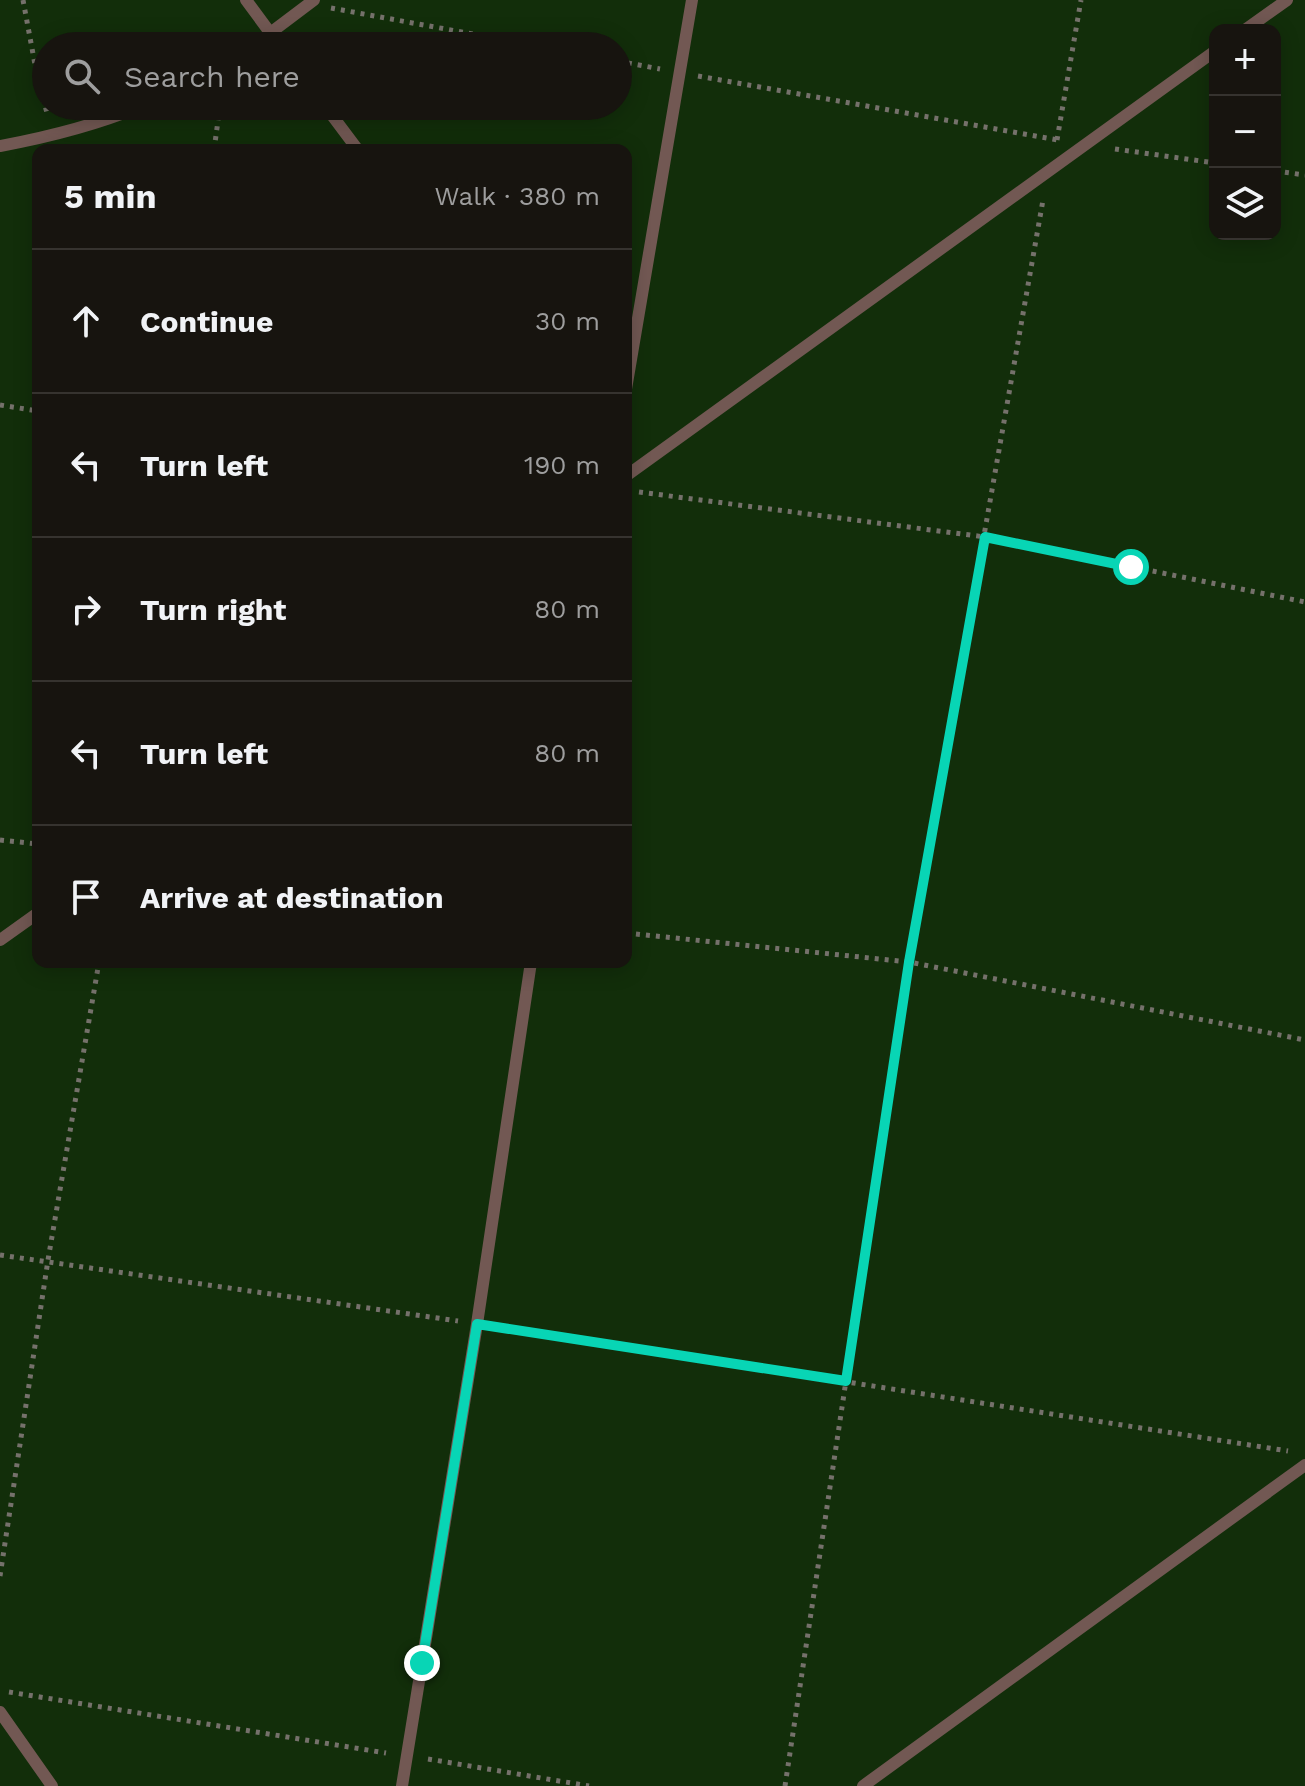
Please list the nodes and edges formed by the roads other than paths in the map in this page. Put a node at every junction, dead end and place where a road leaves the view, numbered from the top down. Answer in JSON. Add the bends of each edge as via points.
{"nodes":[{"id":1,"x":246,"y":0,"type":"edge"},
{"id":2,"x":692,"y":0,"type":"edge"},
{"id":3,"x":1287,"y":0,"type":"edge"},
{"id":4,"x":312,"y":2,"type":"edge"},
{"id":5,"x":1253,"y":24,"type":"edge"},
{"id":6,"x":270,"y":32,"type":"edge"},
{"id":7,"x":274,"y":32,"type":"edge"},
{"id":8,"x":1209,"y":55,"type":"edge"},
{"id":9,"x":106,"y":120,"type":"edge"},
{"id":10,"x":336,"y":120,"type":"edge"},
{"id":11,"x":354,"y":144,"type":"edge"},
{"id":12,"x":0,"y":146,"type":"edge"},
{"id":13,"x":632,"y":354,"type":"edge"},
{"id":14,"x":632,"y":472,"type":"edge"},
{"id":15,"x":32,"y":917,"type":"edge"},
{"id":16,"x":0,"y":940,"type":"edge"},
{"id":17,"x":530,"y":968,"type":"edge"},
{"id":18,"x":1305,"y":1465,"type":"edge"},
{"id":19,"x":0,"y":1712,"type":"edge"},
{"id":20,"x":52,"y":1786,"type":"edge"},
{"id":21,"x":402,"y":1786,"type":"edge"},
{"id":22,"x":863,"y":1786,"type":"edge"}],
"edges":[{"from":1,"to":6,"type":"lane"},
{"from":2,"to":13,"type":"lane"},
{"from":3,"to":5,"type":"lane"},
{"from":4,"to":7,"type":"lane"},
{"from":8,"to":14,"type":"lane"},
{"from":9,"to":12,"type":"lane"},
{"from":10,"to":11,"type":"lane"},
{"from":15,"to":16,"type":"lane"},
{"from":17,"to":21,"type":"lane"},
{"from":18,"to":22,"type":"lane"},
{"from":19,"to":20,"type":"lane"}]}
